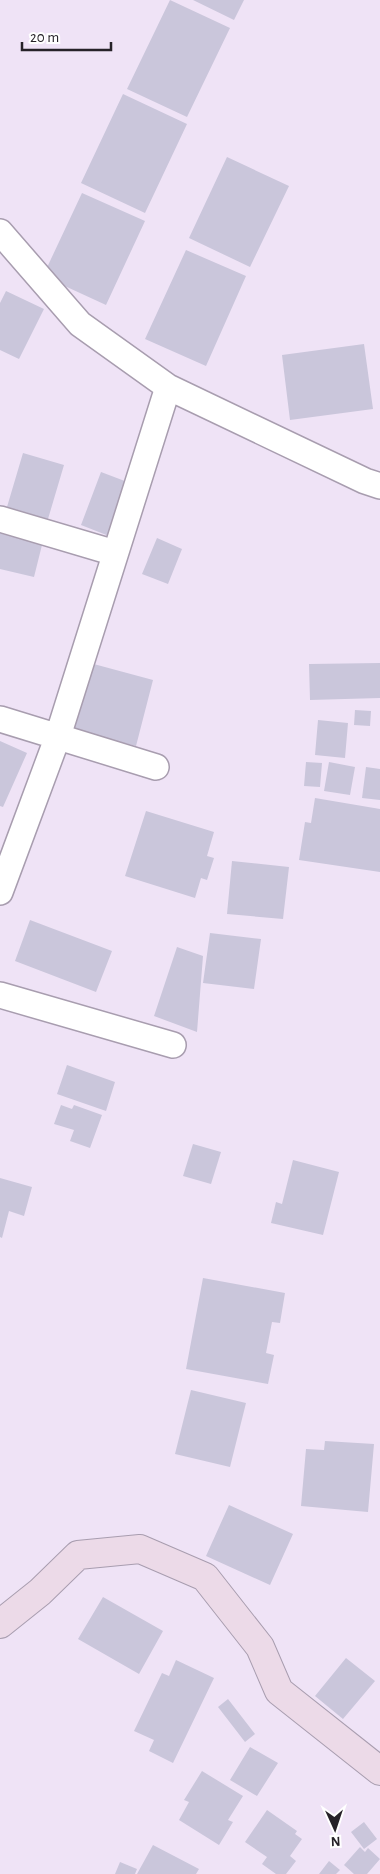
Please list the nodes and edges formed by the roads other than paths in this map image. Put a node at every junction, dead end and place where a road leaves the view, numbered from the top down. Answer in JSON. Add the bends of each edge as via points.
{"nodes":[{"id":1,"x":0,"y":232,"type":"edge"},
{"id":2,"x":168,"y":387,"type":"junction"},
{"id":3,"x":380,"y":486,"type":"edge"},
{"id":4,"x":0,"y":519,"type":"edge"},
{"id":5,"x":115,"y":553,"type":"junction"},
{"id":6,"x":0,"y":719,"type":"edge"},
{"id":7,"x":58,"y":736,"type":"junction"},
{"id":8,"x":156,"y":767,"type":"dead end"},
{"id":9,"x":0,"y":892,"type":"edge"},
{"id":10,"x":0,"y":995,"type":"edge"},
{"id":11,"x":172,"y":1045,"type":"dead end"},
{"id":12,"x":0,"y":1624,"type":"edge"},
{"id":13,"x":380,"y":1771,"type":"edge"}],
"edges":[{"from":1,"to":2,"type":"street","via":[[80,324]]},
{"from":2,"to":3,"type":"street"},
{"from":2,"to":5,"type":"street"},
{"from":4,"to":5,"type":"street"},
{"from":5,"to":7,"type":"street"},
{"from":6,"to":7,"type":"street"},
{"from":7,"to":8,"type":"street"},
{"from":7,"to":9,"type":"street"},
{"from":10,"to":11,"type":"street"},
{"from":12,"to":13,"type":"street","via":[[40,1592],[78,1555],[140,1549],[205,1577],[260,1647],[279,1691]]}]}
